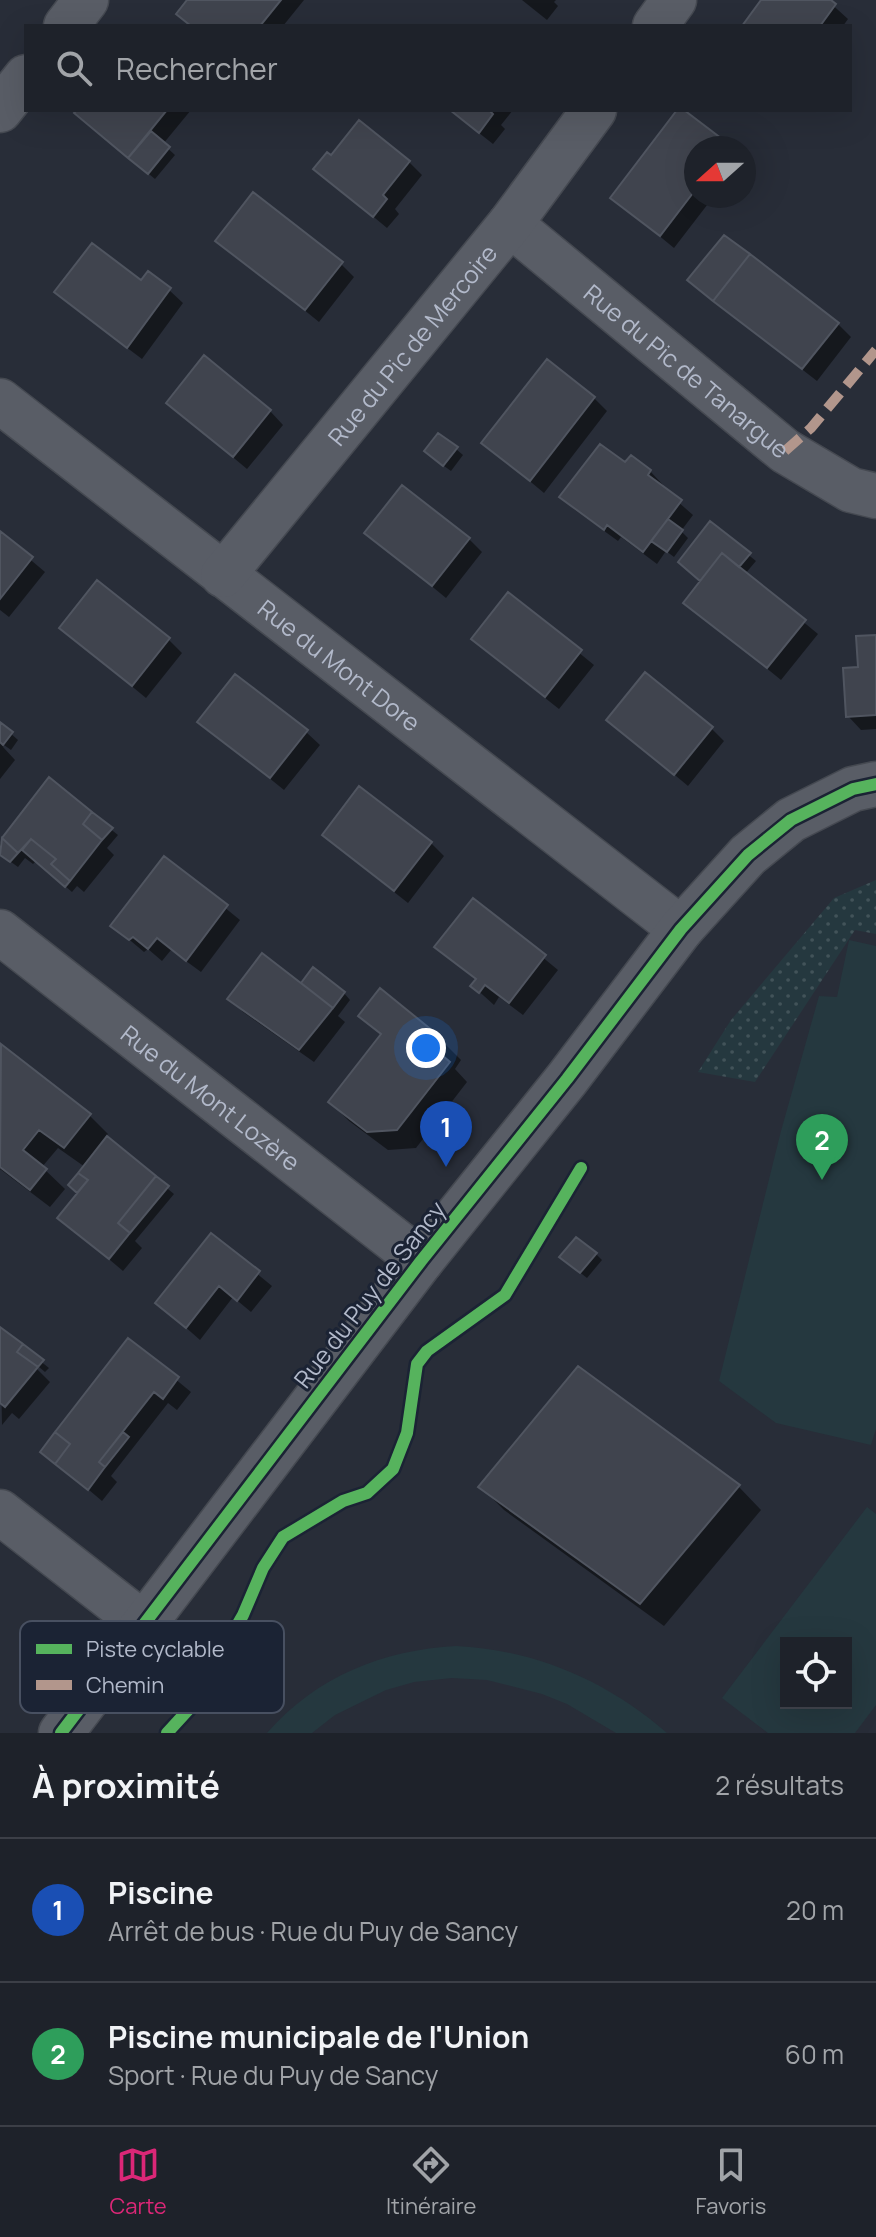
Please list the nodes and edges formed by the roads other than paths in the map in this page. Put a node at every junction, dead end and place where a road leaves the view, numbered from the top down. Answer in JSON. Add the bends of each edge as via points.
{"nodes":[{"id":1,"x":86,"y":0,"type":"edge"},
{"id":2,"x":674,"y":0,"type":"edge"},
{"id":3,"x":68,"y":24,"type":"edge"},
{"id":4,"x":656,"y":24,"type":"edge"},
{"id":5,"x":24,"y":80,"type":"edge"},
{"id":6,"x":0,"y":110,"type":"edge"},
{"id":7,"x":593,"y":112,"type":"edge"},
{"id":8,"x":510,"y":224,"type":"junction"},
{"id":9,"x":0,"y":401,"type":"edge"},
{"id":10,"x":876,"y":496,"type":"edge"},
{"id":11,"x":223,"y":575,"type":"junction"},
{"id":12,"x":876,"y":784,"type":"edge"},
{"id":13,"x":681,"y":929,"type":"junction"},
{"id":14,"x":0,"y":932,"type":"edge"},
{"id":15,"x":421,"y":1261,"type":"junction"},
{"id":16,"x":0,"y":1512,"type":"edge"},
{"id":17,"x":140,"y":1621,"type":"edge"},
{"id":18,"x":148,"y":1621,"type":"edge"},
{"id":19,"x":77,"y":1713,"type":"edge"},
{"id":20,"x":61,"y":1733,"type":"edge"}],
"edges":[{"from":1,"to":3,"type":"street"},
{"from":2,"to":4,"type":"street"},
{"from":5,"to":6,"type":"street"},
{"from":7,"to":8,"type":"street","name":"Rue du Pic de Mercoire"},
{"from":8,"to":10,"type":"street","name":"Rue du Pic de Tanargue","via":[[785,451],[851,490]]},
{"from":8,"to":11,"type":"street","name":"Rue du Pic de Mercoire"},
{"from":9,"to":11,"type":"street","name":"Rue du Mont Dore"},
{"from":11,"to":13,"type":"street","name":"Rue du Mont Dore"},
{"from":12,"to":13,"type":"street","name":"Rue du Puy de Sancy","via":[[853,789],[791,820],[748,855]]},
{"from":13,"to":15,"type":"street","name":"Rue du Puy de Sancy"},
{"from":14,"to":15,"type":"street","name":"Rue du Mont Lozère"},
{"from":15,"to":18,"type":"street","name":"Rue du Puy de Sancy"},
{"from":16,"to":17,"type":"street"},
{"from":19,"to":20,"type":"street","name":"Rue du Puy de Sancy"}]}
